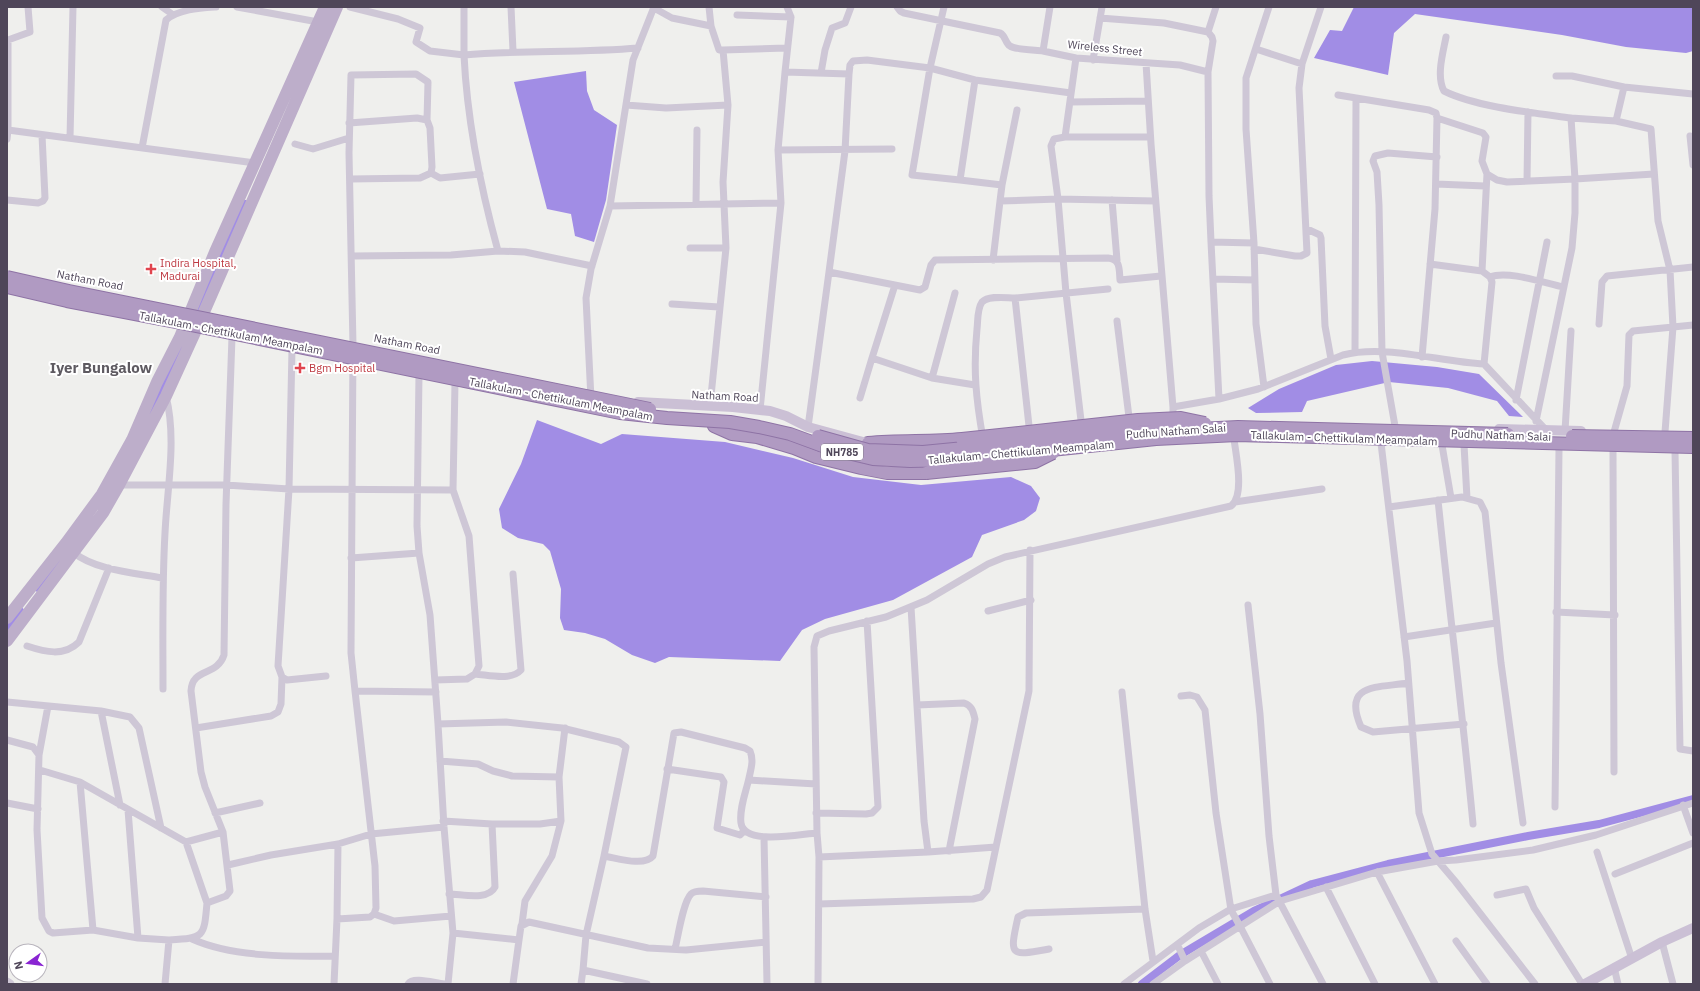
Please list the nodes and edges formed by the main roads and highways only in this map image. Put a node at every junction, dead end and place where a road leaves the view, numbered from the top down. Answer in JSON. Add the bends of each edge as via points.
{"nodes":[{"id":1,"x":325,"y":7,"type":"edge"},
{"id":2,"x":337,"y":7,"type":"edge"},
{"id":3,"x":7,"y":274,"type":"edge"},
{"id":4,"x":7,"y":277,"type":"edge"},
{"id":5,"x":7,"y":287,"type":"edge"},
{"id":6,"x":7,"y":290,"type":"edge"},
{"id":7,"x":190,"y":311,"type":"junction"},
{"id":8,"x":204,"y":314,"type":"junction"},
{"id":9,"x":184,"y":326,"type":"junction"},
{"id":10,"x":197,"y":328,"type":"junction"},
{"id":11,"x":806,"y":425,"type":"joint"},
{"id":12,"x":714,"y":426,"type":"junction"},
{"id":13,"x":1223,"y":427,"type":"junction"},
{"id":14,"x":1693,"y":433,"type":"edge"},
{"id":15,"x":1693,"y":438,"type":"edge"},
{"id":16,"x":868,"y":443,"type":"junction"},
{"id":17,"x":1693,"y":447,"type":"edge"},
{"id":18,"x":1059,"y":449,"type":"junction"},
{"id":19,"x":1693,"y":451,"type":"edge"},
{"id":20,"x":7,"y":618,"type":"edge"},
{"id":21,"x":7,"y":641,"type":"edge"},
{"id":22,"x":1693,"y":928,"type":"edge"},
{"id":23,"x":1585,"y":984,"type":"edge"}],
"edges":[{"from":1,"to":7,"type":"main road"},
{"from":2,"to":8,"type":"main road"},
{"from":3,"to":7,"type":"main road","name":"Natham Road"},
{"from":4,"to":13,"type":"highway","name":"Tallakulam - Chettikulam Meampalam","number":"NH785","bridge":true,"via":[[647,409],[750,418],[868,450],[923,452],[1121,433]]},
{"from":5,"to":18,"type":"highway","name":"Tallakulam - Chettikulam Meampalam","number":"NH785","bridge":true,"via":[[620,413],[730,422],[759,427],[873,459],[955,460]]},
{"from":6,"to":9,"type":"main road"},
{"from":7,"to":8,"type":"main road","name":"Natham Road"},
{"from":7,"to":9,"type":"main road"},
{"from":8,"to":10,"type":"main road"},
{"from":8,"to":11,"type":"main road","name":"Natham Road","via":[[591,394],[639,402],[760,410],[786,416]]},
{"from":9,"to":10,"type":"main road"},
{"from":9,"to":20,"type":"main road","via":[[156,382],[132,440],[102,494]]},
{"from":10,"to":12,"type":"main road","name":"Pudhu Natham Salai","via":[[620,415]]},
{"from":10,"to":21,"type":"main road","via":[[166,396],[103,513]]},
{"from":11,"to":16,"type":"main road","name":"Pudhu Natham Salai"},
{"from":12,"to":18,"type":"highway","bridge":true,"via":[[732,434],[794,448],[816,457],[887,473],[926,473],[1035,462]]},
{"from":12,"to":19,"type":"main road","name":"Pudhu Natham Salai","via":[[756,431],[866,462],[895,467],[953,466],[1074,451],[1234,440]]},
{"from":13,"to":15,"type":"highway","name":"Tallakulam - Chettikulam Meampalam","number":"NH785","bridge":true},
{"from":13,"to":16,"type":"highway","bridge":true,"via":[[1181,418],[1138,420],[933,442]]},
{"from":14,"to":16,"type":"main road","name":"Pudhu Natham Salai","via":[[1234,422],[1130,425],[935,446]]},
{"from":17,"to":18,"type":"highway","name":"Tallakulam - Chettikulam Meampalam","number":"NH785","bridge":true,"via":[[1237,435],[1156,439]]},
{"from":22,"to":23,"type":"main road"}]}
